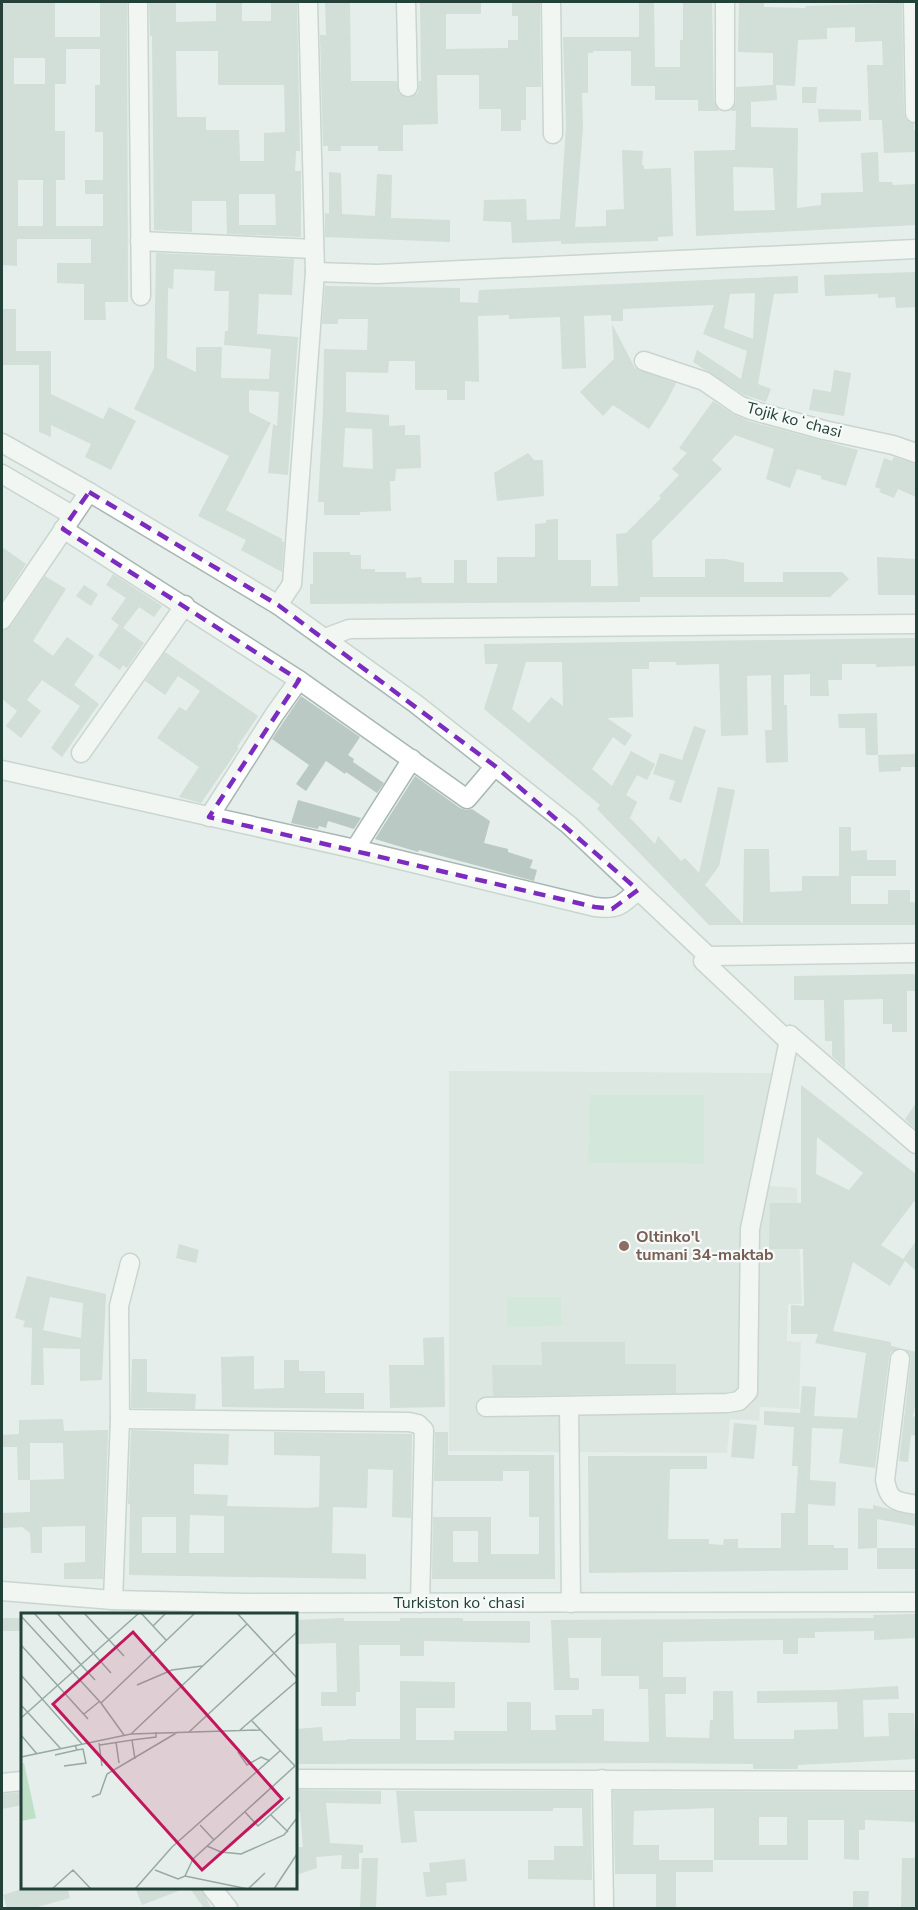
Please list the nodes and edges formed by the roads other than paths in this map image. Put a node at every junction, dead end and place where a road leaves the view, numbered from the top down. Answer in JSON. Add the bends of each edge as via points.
{"nodes":[{"id":1,"x":138,"y":2,"type":"edge"},
{"id":2,"x":308,"y":2,"type":"edge"},
{"id":3,"x":406,"y":2,"type":"edge"},
{"id":4,"x":551,"y":2,"type":"edge"},
{"id":5,"x":725,"y":2,"type":"edge"},
{"id":6,"x":913,"y":2,"type":"edge"},
{"id":7,"x":408,"y":87,"type":"dead end"},
{"id":8,"x":725,"y":101,"type":"dead end"},
{"id":9,"x":915,"y":113,"type":"dead end"},
{"id":10,"x":553,"y":135,"type":"dead end"},
{"id":11,"x":140,"y":241,"type":"junction"},
{"id":12,"x":314,"y":249,"type":"junction"},
{"id":13,"x":916,"y":249,"type":"edge"},
{"id":14,"x":315,"y":272,"type":"junction"},
{"id":15,"x":141,"y":296,"type":"dead end"},
{"id":16,"x":644,"y":361,"type":"dead end"},
{"id":17,"x":2,"y":443,"type":"edge"},
{"id":18,"x":916,"y":453,"type":"edge"},
{"id":19,"x":2,"y":474,"type":"edge"},
{"id":20,"x":89,"y":492,"type":"junction"},
{"id":21,"x":68,"y":522,"type":"junction"},
{"id":22,"x":278,"y":605,"type":"junction"},
{"id":23,"x":185,"y":606,"type":"junction"},
{"id":24,"x":2,"y":620,"type":"edge"},
{"id":25,"x":916,"y":624,"type":"edge"},
{"id":26,"x":325,"y":638,"type":"junction"},
{"id":27,"x":299,"y":680,"type":"junction"},
{"id":28,"x":81,"y":753,"type":"dead end"},
{"id":29,"x":412,"y":759,"type":"junction"},
{"id":30,"x":495,"y":766,"type":"junction"},
{"id":31,"x":2,"y":770,"type":"edge"},
{"id":32,"x":209,"y":817,"type":"junction"},
{"id":33,"x":355,"y":849,"type":"junction"},
{"id":34,"x":638,"y":890,"type":"junction"},
{"id":35,"x":916,"y":953,"type":"edge"},
{"id":36,"x":708,"y":957,"type":"junction"},
{"id":37,"x":790,"y":1035,"type":"junction"},
{"id":38,"x":916,"y":1144,"type":"edge"},
{"id":39,"x":130,"y":1263,"type":"dead end"},
{"id":40,"x":900,"y":1359,"type":"dead end"},
{"id":41,"x":569,"y":1406,"type":"junction"},
{"id":42,"x":486,"y":1407,"type":"dead end"},
{"id":43,"x":120,"y":1419,"type":"junction"},
{"id":44,"x":916,"y":1505,"type":"edge"},
{"id":45,"x":2,"y":1591,"type":"edge"},
{"id":46,"x":113,"y":1600,"type":"junction"},
{"id":47,"x":916,"y":1602,"type":"edge"},
{"id":48,"x":420,"y":1603,"type":"junction"},
{"id":49,"x":571,"y":1603,"type":"junction"},
{"id":50,"x":243,"y":1609,"type":"edge"},
{"id":51,"x":297,"y":1779,"type":"edge"},
{"id":52,"x":602,"y":1779,"type":"junction"},
{"id":53,"x":21,"y":1781,"type":"edge"},
{"id":54,"x":916,"y":1781,"type":"edge"},
{"id":55,"x":2,"y":1783,"type":"edge"},
{"id":56,"x":214,"y":1889,"type":"edge"},
{"id":57,"x":228,"y":1908,"type":"edge"},
{"id":58,"x":604,"y":1908,"type":"edge"}],
"edges":[{"from":1,"to":11,"type":"street"},
{"from":2,"to":12,"type":"street"},
{"from":3,"to":7,"type":"street"},
{"from":4,"to":10,"type":"street"},
{"from":5,"to":8,"type":"street"},
{"from":6,"to":9,"type":"street"},
{"from":11,"to":12,"type":"street"},
{"from":11,"to":15,"type":"street"},
{"from":12,"to":14,"type":"street"},
{"from":13,"to":14,"type":"street","via":[[377,274]]},
{"from":14,"to":22,"type":"street","via":[[292,584]]},
{"from":16,"to":18,"type":"street","name":"Tojik koʻchasi","via":[[705,381],[751,410]]},
{"from":17,"to":20,"type":"street"},
{"from":19,"to":21,"type":"street"},
{"from":20,"to":21,"type":"street"},
{"from":20,"to":22,"type":"street"},
{"from":21,"to":23,"type":"street"},
{"from":21,"to":24,"type":"street"},
{"from":22,"to":26,"type":"street"},
{"from":23,"to":27,"type":"street"},
{"from":23,"to":28,"type":"street"},
{"from":25,"to":26,"type":"street","via":[[349,629]]},
{"from":26,"to":30,"type":"street"},
{"from":27,"to":29,"type":"street"},
{"from":27,"to":32,"type":"street"},
{"from":29,"to":30,"type":"street","via":[[467,799]]},
{"from":29,"to":33,"type":"street"},
{"from":30,"to":34,"type":"street","via":[[569,825]]},
{"from":31,"to":32,"type":"street"},
{"from":32,"to":33,"type":"street"},
{"from":33,"to":34,"type":"street","via":[[595,907],[612,909]]},
{"from":34,"to":36,"type":"street"},
{"from":35,"to":36,"type":"street"},
{"from":36,"to":37,"type":"street","via":[[703,961],[786,1039]]},
{"from":37,"to":38,"type":"street"},
{"from":37,"to":41,"type":"street","via":[[750,1229],[748,1392],[739,1401],[727,1403]]},
{"from":39,"to":43,"type":"street","via":[[119,1306]]},
{"from":40,"to":44,"type":"street","via":[[885,1480],[888,1494],[896,1501]]},
{"from":41,"to":42,"type":"street"},
{"from":41,"to":49,"type":"street"},
{"from":43,"to":46,"type":"street"},
{"from":43,"to":48,"type":"street","via":[[418,1424],[424,1430]]},
{"from":45,"to":46,"type":"street","name":"Turkiston koʻchasi"},
{"from":46,"to":50,"type":"street","name":"Turkiston koʻchasi"},
{"from":47,"to":49,"type":"street","name":"Turkiston koʻchasi"},
{"from":48,"to":49,"type":"street","name":"Turkiston koʻchasi"},
{"from":48,"to":50,"type":"street","name":"Turkiston koʻchasi"},
{"from":51,"to":52,"type":"street"},
{"from":52,"to":54,"type":"street"},
{"from":52,"to":58,"type":"street"},
{"from":53,"to":55,"type":"street"},
{"from":56,"to":57,"type":"street"}]}
